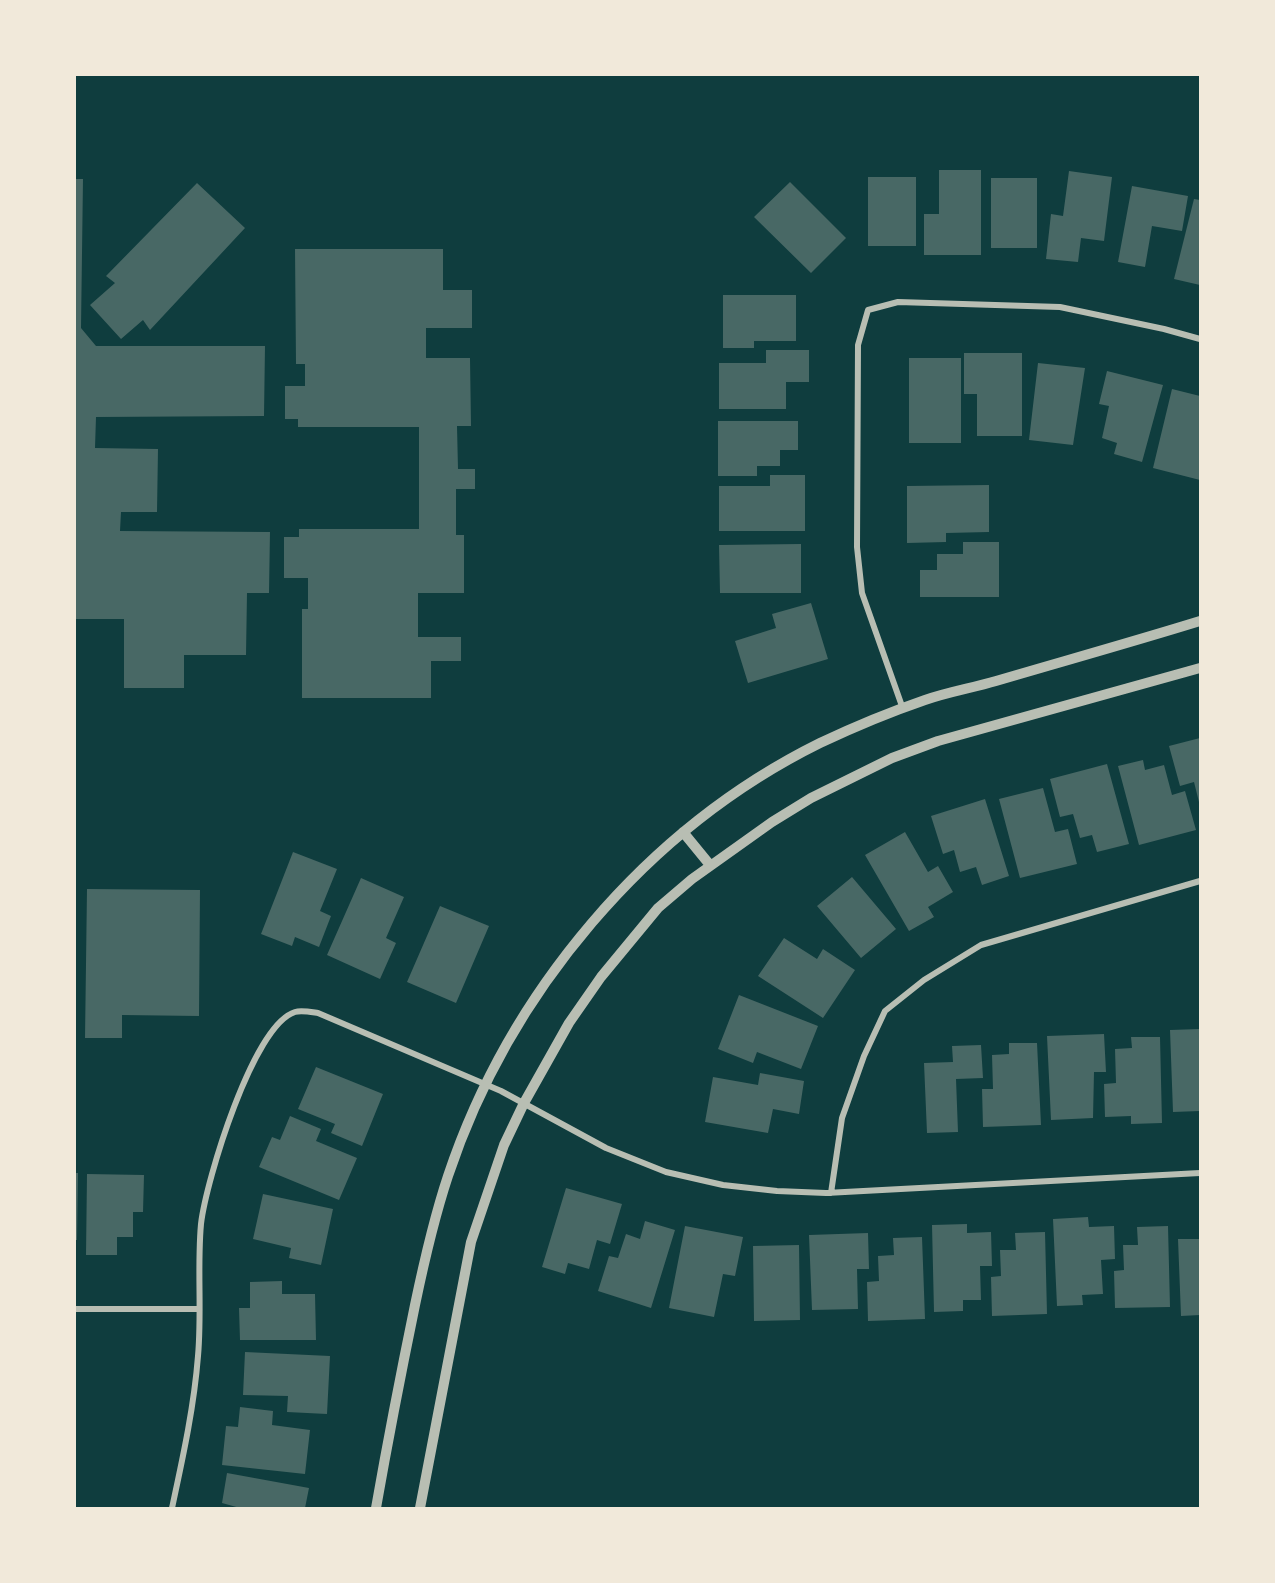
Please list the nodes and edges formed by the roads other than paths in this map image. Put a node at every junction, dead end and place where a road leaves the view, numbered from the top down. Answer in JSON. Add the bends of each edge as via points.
{"nodes":[{"id":1,"x":1200,"y":339,"type":"edge"},
{"id":2,"x":1200,"y":621,"type":"edge"},
{"id":3,"x":1200,"y":668,"type":"edge"},
{"id":4,"x":903,"y":709,"type":"junction"},
{"id":5,"x":683,"y":832,"type":"junction"},
{"id":6,"x":710,"y":865,"type":"junction"},
{"id":7,"x":1200,"y":881,"type":"edge"},
{"id":8,"x":484,"y":1085,"type":"junction"},
{"id":9,"x":524,"y":1103,"type":"junction"},
{"id":10,"x":1200,"y":1173,"type":"edge"},
{"id":11,"x":831,"y":1193,"type":"junction"},
{"id":12,"x":75,"y":1309,"type":"edge"},
{"id":13,"x":199,"y":1309,"type":"junction"},
{"id":14,"x":172,"y":1508,"type":"edge"},
{"id":15,"x":376,"y":1508,"type":"edge"},
{"id":16,"x":420,"y":1508,"type":"edge"}],
"edges":[{"from":1,"to":4,"type":"street","via":[[1060,307],[898,302],[868,310],[858,345],[857,547],[862,592]]},
{"from":2,"to":4,"type":"street"},
{"from":3,"to":6,"type":"street","via":[[892,758],[811,798]]},
{"from":4,"to":5,"type":"street","via":[[811,748]]},
{"from":5,"to":6,"type":"street"},
{"from":5,"to":8,"type":"street","via":[[623,890],[556,966]]},
{"from":6,"to":9,"type":"street","via":[[658,908],[614,961],[569,1023]]},
{"from":7,"to":11,"type":"street","via":[[981,945],[924,980],[885,1011],[842,1118]]},
{"from":8,"to":9,"type":"street"},
{"from":8,"to":13,"type":"street","via":[[318,1012],[296,1012],[276,1025],[261,1048],[228,1123],[214,1171],[202,1222]]},
{"from":8,"to":15,"type":"street","via":[[448,1176],[423,1268]]},
{"from":9,"to":11,"type":"street","via":[[606,1148],[666,1172],[723,1185]]},
{"from":9,"to":16,"type":"street","via":[[504,1145],[471,1242]]},
{"from":10,"to":11,"type":"street"},
{"from":12,"to":13,"type":"street"},
{"from":13,"to":14,"type":"street","via":[[192,1412]]}]}
